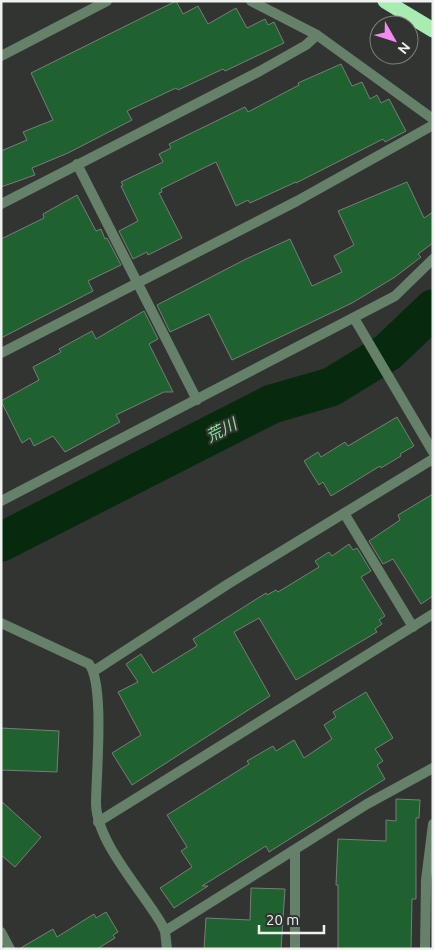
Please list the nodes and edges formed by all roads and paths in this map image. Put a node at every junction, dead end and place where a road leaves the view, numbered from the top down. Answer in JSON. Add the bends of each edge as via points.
{"nodes":[{"id":1,"x":107,"y":1,"type":"edge"},
{"id":2,"x":251,"y":1,"type":"edge"},
{"id":3,"x":385,"y":1,"type":"edge"},
{"id":4,"x":433,"y":30,"type":"edge"},
{"id":5,"x":316,"y":35,"type":"junction"},
{"id":6,"x":1,"y":56,"type":"edge"},
{"id":7,"x":433,"y":119,"type":"edge"},
{"id":8,"x":433,"y":125,"type":"edge"},
{"id":9,"x":76,"y":164,"type":"junction"},
{"id":10,"x":1,"y":204,"type":"edge"},
{"id":11,"x":433,"y":259,"type":"edge"},
{"id":12,"x":138,"y":284,"type":"junction"},
{"id":13,"x":354,"y":318,"type":"junction"},
{"id":14,"x":1,"y":353,"type":"edge"},
{"id":15,"x":197,"y":400,"type":"junction"},
{"id":16,"x":433,"y":452,"type":"edge"},
{"id":17,"x":433,"y":458,"type":"edge"},
{"id":18,"x":1,"y":501,"type":"edge"},
{"id":19,"x":344,"y":513,"type":"junction"},
{"id":20,"x":433,"y":614,"type":"edge"},
{"id":21,"x":1,"y":623,"type":"edge"},
{"id":22,"x":413,"y":627,"type":"junction"},
{"id":23,"x":94,"y":670,"type":"junction"},
{"id":24,"x":433,"y":768,"type":"edge"},
{"id":25,"x":98,"y":822,"type":"junction"},
{"id":26,"x":433,"y":824,"type":"edge"},
{"id":27,"x":295,"y":851,"type":"junction"},
{"id":28,"x":165,"y":931,"type":"junction"},
{"id":29,"x":1,"y":932,"type":"edge"},
{"id":30,"x":10,"y":949,"type":"edge"},
{"id":31,"x":167,"y":949,"type":"edge"},
{"id":32,"x":295,"y":949,"type":"edge"},
{"id":33,"x":425,"y":949,"type":"edge"}],
"edges":[{"from":1,"to":6,"type":"street"},
{"from":2,"to":5,"type":"street"},
{"from":3,"to":4,"type":"highway"},
{"from":5,"to":7,"type":"street"},
{"from":5,"to":9,"type":"street","via":[[306,45],[260,71]]},
{"from":8,"to":12,"type":"street"},
{"from":9,"to":10,"type":"street"},
{"from":9,"to":12,"type":"street"},
{"from":11,"to":13,"type":"street","via":[[395,296]]},
{"from":12,"to":14,"type":"street"},
{"from":12,"to":15,"type":"street"},
{"from":13,"to":15,"type":"street"},
{"from":13,"to":16,"type":"street"},
{"from":15,"to":18,"type":"street"},
{"from":17,"to":19,"type":"street"},
{"from":19,"to":22,"type":"street"},
{"from":19,"to":23,"type":"street"},
{"from":20,"to":22,"type":"street"},
{"from":21,"to":23,"type":"street","via":[[89,664]]},
{"from":22,"to":25,"type":"street"},
{"from":23,"to":25,"type":"street"},
{"from":24,"to":27,"type":"street","via":[[367,804]]},
{"from":25,"to":28,"type":"street","via":[[106,841]]},
{"from":26,"to":33,"type":"street","via":[[426,880]]},
{"from":27,"to":28,"type":"street"},
{"from":27,"to":32,"type":"street"},
{"from":28,"to":31,"type":"street"},
{"from":29,"to":30,"type":"street"}]}
